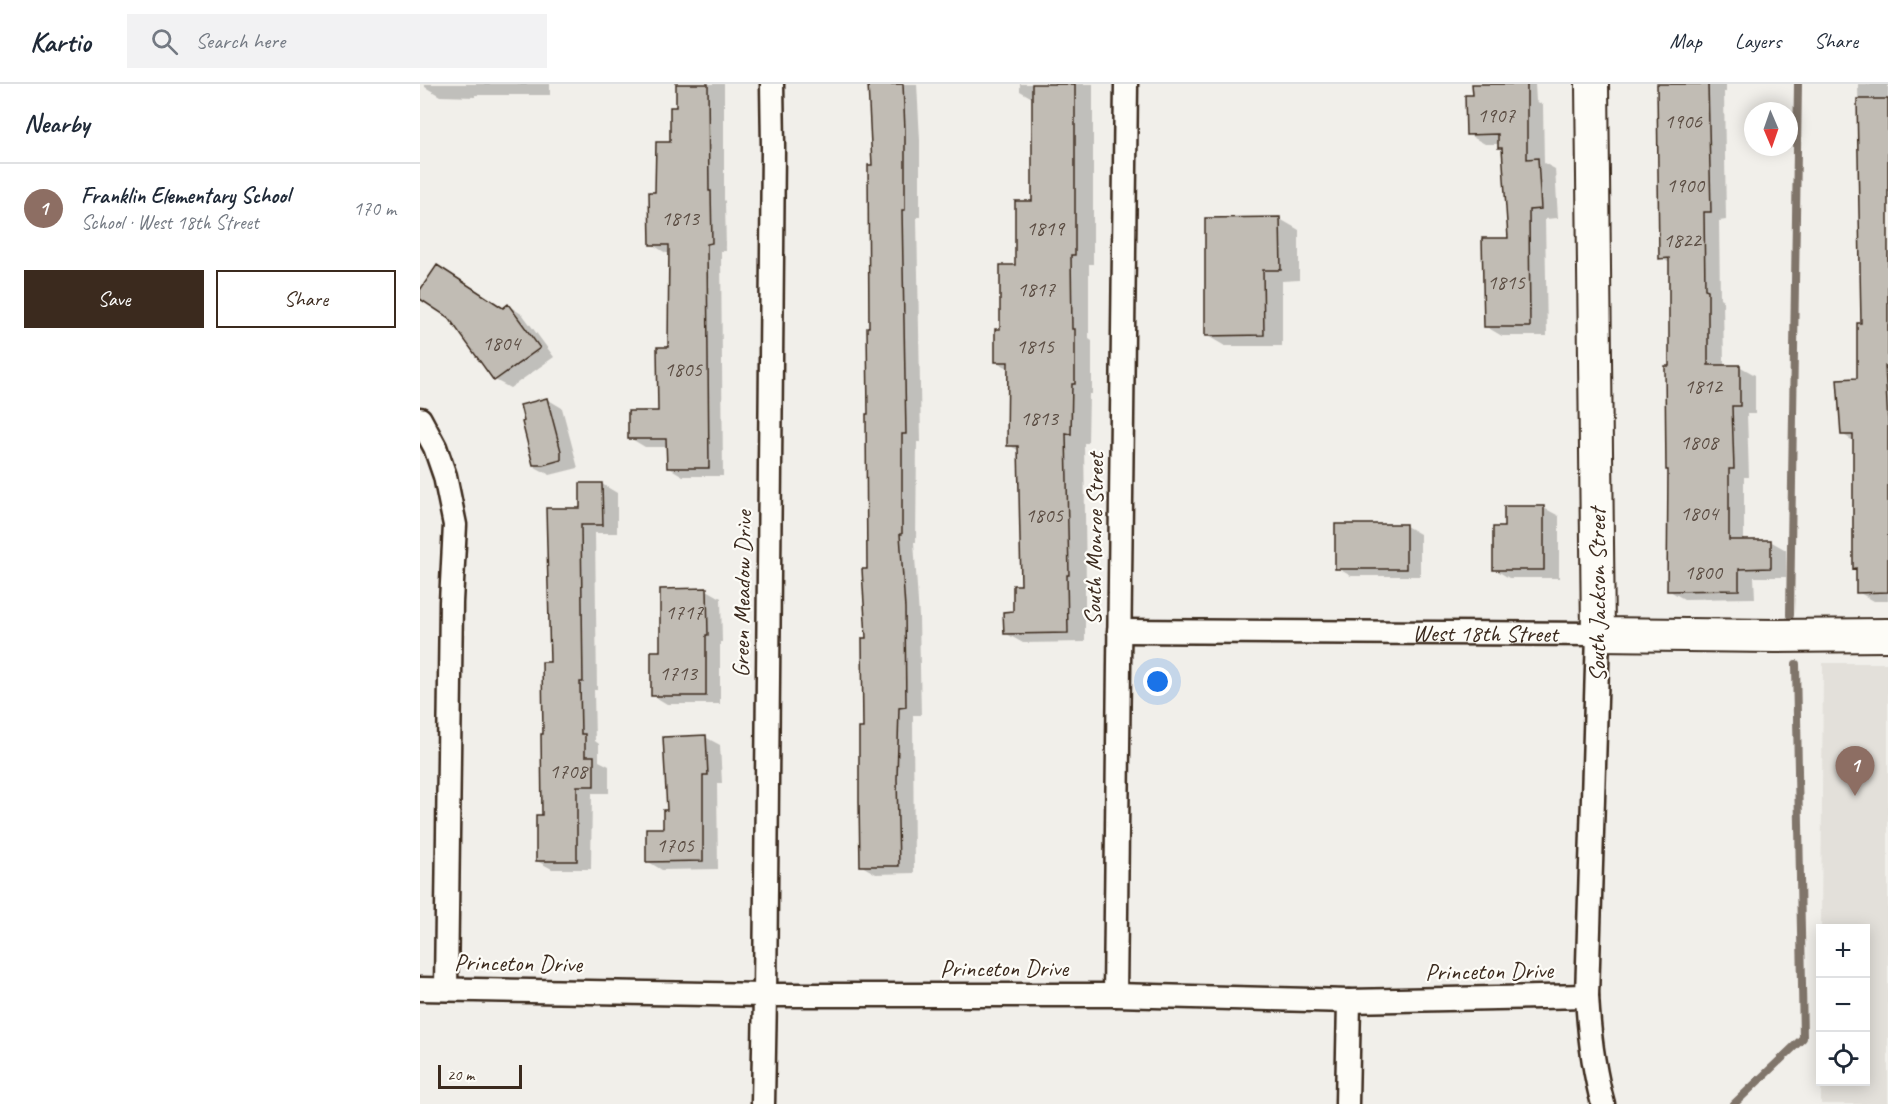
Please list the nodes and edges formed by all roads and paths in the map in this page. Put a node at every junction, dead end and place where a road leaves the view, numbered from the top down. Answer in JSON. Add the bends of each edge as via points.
{"nodes":[{"id":1,"x":772,"y":84,"type":"edge"},
{"id":2,"x":1126,"y":84,"type":"edge"},
{"id":3,"x":1592,"y":84,"type":"edge"},
{"id":4,"x":420,"y":419,"type":"edge"},
{"id":5,"x":1119,"y":631,"type":"junction"},
{"id":6,"x":1598,"y":634,"type":"junction"},
{"id":7,"x":1888,"y":635,"type":"edge"},
{"id":8,"x":420,"y":989,"type":"edge"},
{"id":9,"x":446,"y":989,"type":"junction"},
{"id":10,"x":765,"y":995,"type":"junction"},
{"id":11,"x":1115,"y":995,"type":"junction"},
{"id":12,"x":1587,"y":996,"type":"junction"},
{"id":13,"x":1349,"y":1001,"type":"junction"},
{"id":14,"x":763,"y":1104,"type":"edge"},
{"id":15,"x":1347,"y":1104,"type":"edge"},
{"id":16,"x":1603,"y":1104,"type":"edge"}],
"edges":[{"from":1,"to":10,"type":"street","name":"Green Meadow Drive"},
{"from":2,"to":5,"type":"street","name":"South Monroe Street"},
{"from":3,"to":6,"type":"street","name":"South Jackson Street"},
{"from":4,"to":9,"type":"street","via":[[446,476],[454,525]]},
{"from":5,"to":6,"type":"street","name":"West 18th Street"},
{"from":5,"to":11,"type":"street","name":"South Monroe Street"},
{"from":6,"to":7,"type":"street","name":"West 18th Street"},
{"from":6,"to":12,"type":"street","name":"South Jackson Street"},
{"from":8,"to":9,"type":"street","name":"Princeton Drive"},
{"from":9,"to":10,"type":"street","name":"Princeton Drive"},
{"from":10,"to":11,"type":"street","name":"Princeton Drive"},
{"from":10,"to":14,"type":"street","name":"Green Meadow Drive"},
{"from":11,"to":13,"type":"street","name":"Princeton Drive"},
{"from":12,"to":13,"type":"street","name":"Princeton Drive"},
{"from":12,"to":16,"type":"street","name":"South Jackson Street","via":[[1589,1038]]},
{"from":13,"to":15,"type":"street"}]}
